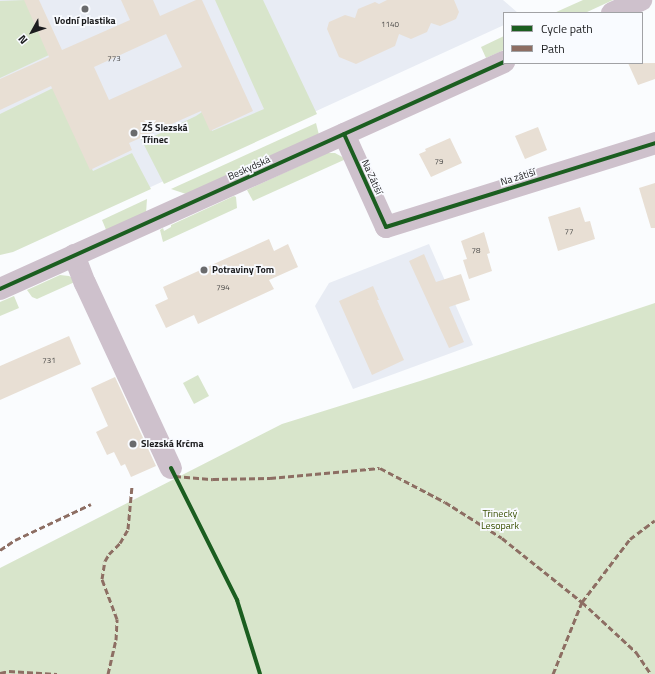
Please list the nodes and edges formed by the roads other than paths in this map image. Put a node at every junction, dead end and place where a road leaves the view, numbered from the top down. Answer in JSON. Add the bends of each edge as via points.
{"nodes":[{"id":1,"x":641,"y":0,"type":"edge"},
{"id":2,"x":614,"y":12,"type":"edge"},
{"id":3,"x":503,"y":62,"type":"edge"},
{"id":4,"x":344,"y":134,"type":"junction"},
{"id":5,"x":655,"y":143,"type":"edge"},
{"id":6,"x":386,"y":227,"type":"joint"},
{"id":7,"x":74,"y":256,"type":"junction"},
{"id":8,"x":0,"y":289,"type":"edge"},
{"id":9,"x":171,"y":468,"type":"dead end"}],
"edges":[{"from":1,"to":2,"type":"street"},
{"from":3,"to":4,"type":"street","name":"Beskydská"},
{"from":4,"to":6,"type":"street","name":"Na Zátiší"},
{"from":4,"to":7,"type":"street","name":"Beskydská"},
{"from":5,"to":6,"type":"street","name":"Na zátiší"},
{"from":7,"to":8,"type":"street","name":"Beskydská"},
{"from":7,"to":9,"type":"street"}]}
